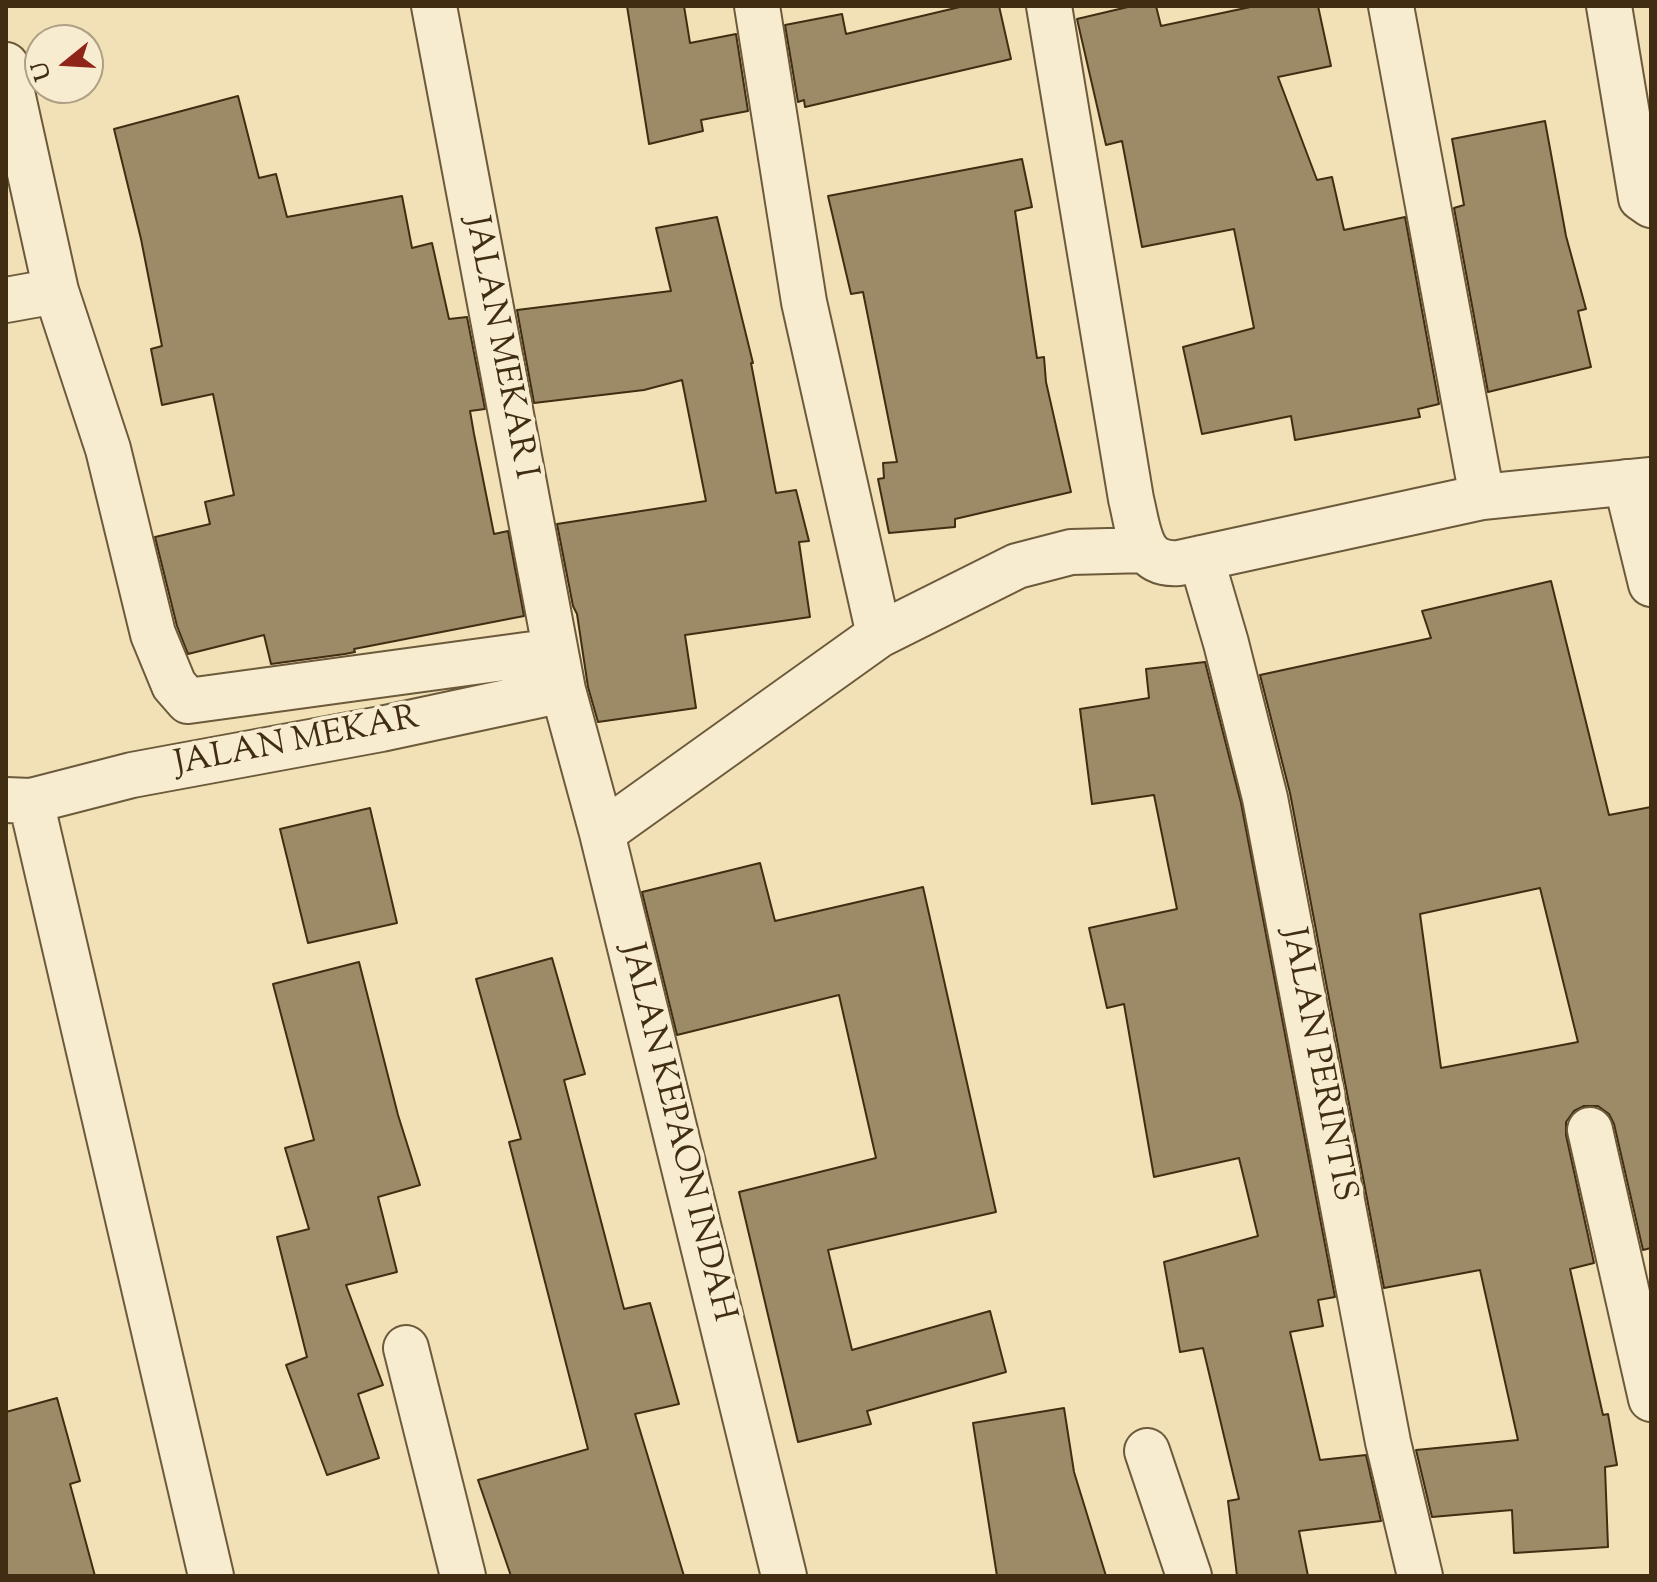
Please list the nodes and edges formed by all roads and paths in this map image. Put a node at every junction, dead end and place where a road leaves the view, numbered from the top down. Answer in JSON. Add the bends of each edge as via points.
{"nodes":[{"id":1,"x":434,"y":6,"type":"edge"},
{"id":2,"x":757,"y":6,"type":"edge"},
{"id":3,"x":1049,"y":6,"type":"edge"},
{"id":4,"x":1391,"y":6,"type":"edge"},
{"id":5,"x":1609,"y":6,"type":"edge"},
{"id":6,"x":6,"y":65,"type":"edge"},
{"id":7,"x":1648,"y":201,"type":"edge"},
{"id":8,"x":56,"y":291,"type":"junction"},
{"id":9,"x":6,"y":300,"type":"edge"},
{"id":10,"x":1638,"y":481,"type":"edge"},
{"id":11,"x":1482,"y":497,"type":"junction"},
{"id":12,"x":1146,"y":550,"type":"junction"},
{"id":13,"x":1201,"y":558,"type":"junction"},
{"id":14,"x":1651,"y":584,"type":"edge"},
{"id":15,"x":879,"y":635,"type":"junction"},
{"id":16,"x":559,"y":671,"type":"junction"},
{"id":17,"x":19,"y":800,"type":"edge"},
{"id":18,"x":602,"y":833,"type":"junction"},
{"id":19,"x":1590,"y":1130,"type":"dead end"},
{"id":20,"x":406,"y":1348,"type":"dead end"},
{"id":21,"x":1651,"y":1399,"type":"edge"},
{"id":22,"x":1147,"y":1451,"type":"dead end"},
{"id":23,"x":211,"y":1576,"type":"edge"},
{"id":24,"x":463,"y":1576,"type":"edge"},
{"id":25,"x":784,"y":1576,"type":"edge"},
{"id":26,"x":1189,"y":1576,"type":"edge"},
{"id":27,"x":1420,"y":1576,"type":"edge"}],
"edges":[{"from":1,"to":16,"type":"street","name":"JALAN MEKAR I"},
{"from":2,"to":15,"type":"street","via":[[804,302]]},
{"from":3,"to":12,"type":"street","via":[[1131,499]]},
{"from":4,"to":11,"type":"street"},
{"from":5,"to":7,"type":"street"},
{"from":6,"to":8,"type":"street"},
{"from":8,"to":9,"type":"street"},
{"from":8,"to":16,"type":"street","via":[[108,449],[153,634],[174,685],[188,701]]},
{"from":10,"to":11,"type":"street"},
{"from":10,"to":14,"type":"street"},
{"from":11,"to":13,"type":"street"},
{"from":12,"to":13,"type":"street","via":[[1163,564]]},
{"from":12,"to":15,"type":"street","via":[[1071,552],[1017,566]]},
{"from":13,"to":27,"type":"street","name":"JALAN PERINTIS","via":[[1265,798],[1388,1442]]},
{"from":15,"to":18,"type":"street"},
{"from":16,"to":17,"type":"street","name":"JALAN MEKAR","via":[[381,729]]},
{"from":16,"to":18,"type":"street","name":"JALAN KEPAON INDAH"},
{"from":17,"to":23,"type":"street"},
{"from":18,"to":25,"type":"street","name":"JALAN KEPAON INDAH"},
{"from":19,"to":21,"type":"street"},
{"from":20,"to":24,"type":"street"},
{"from":22,"to":26,"type":"street"}]}
